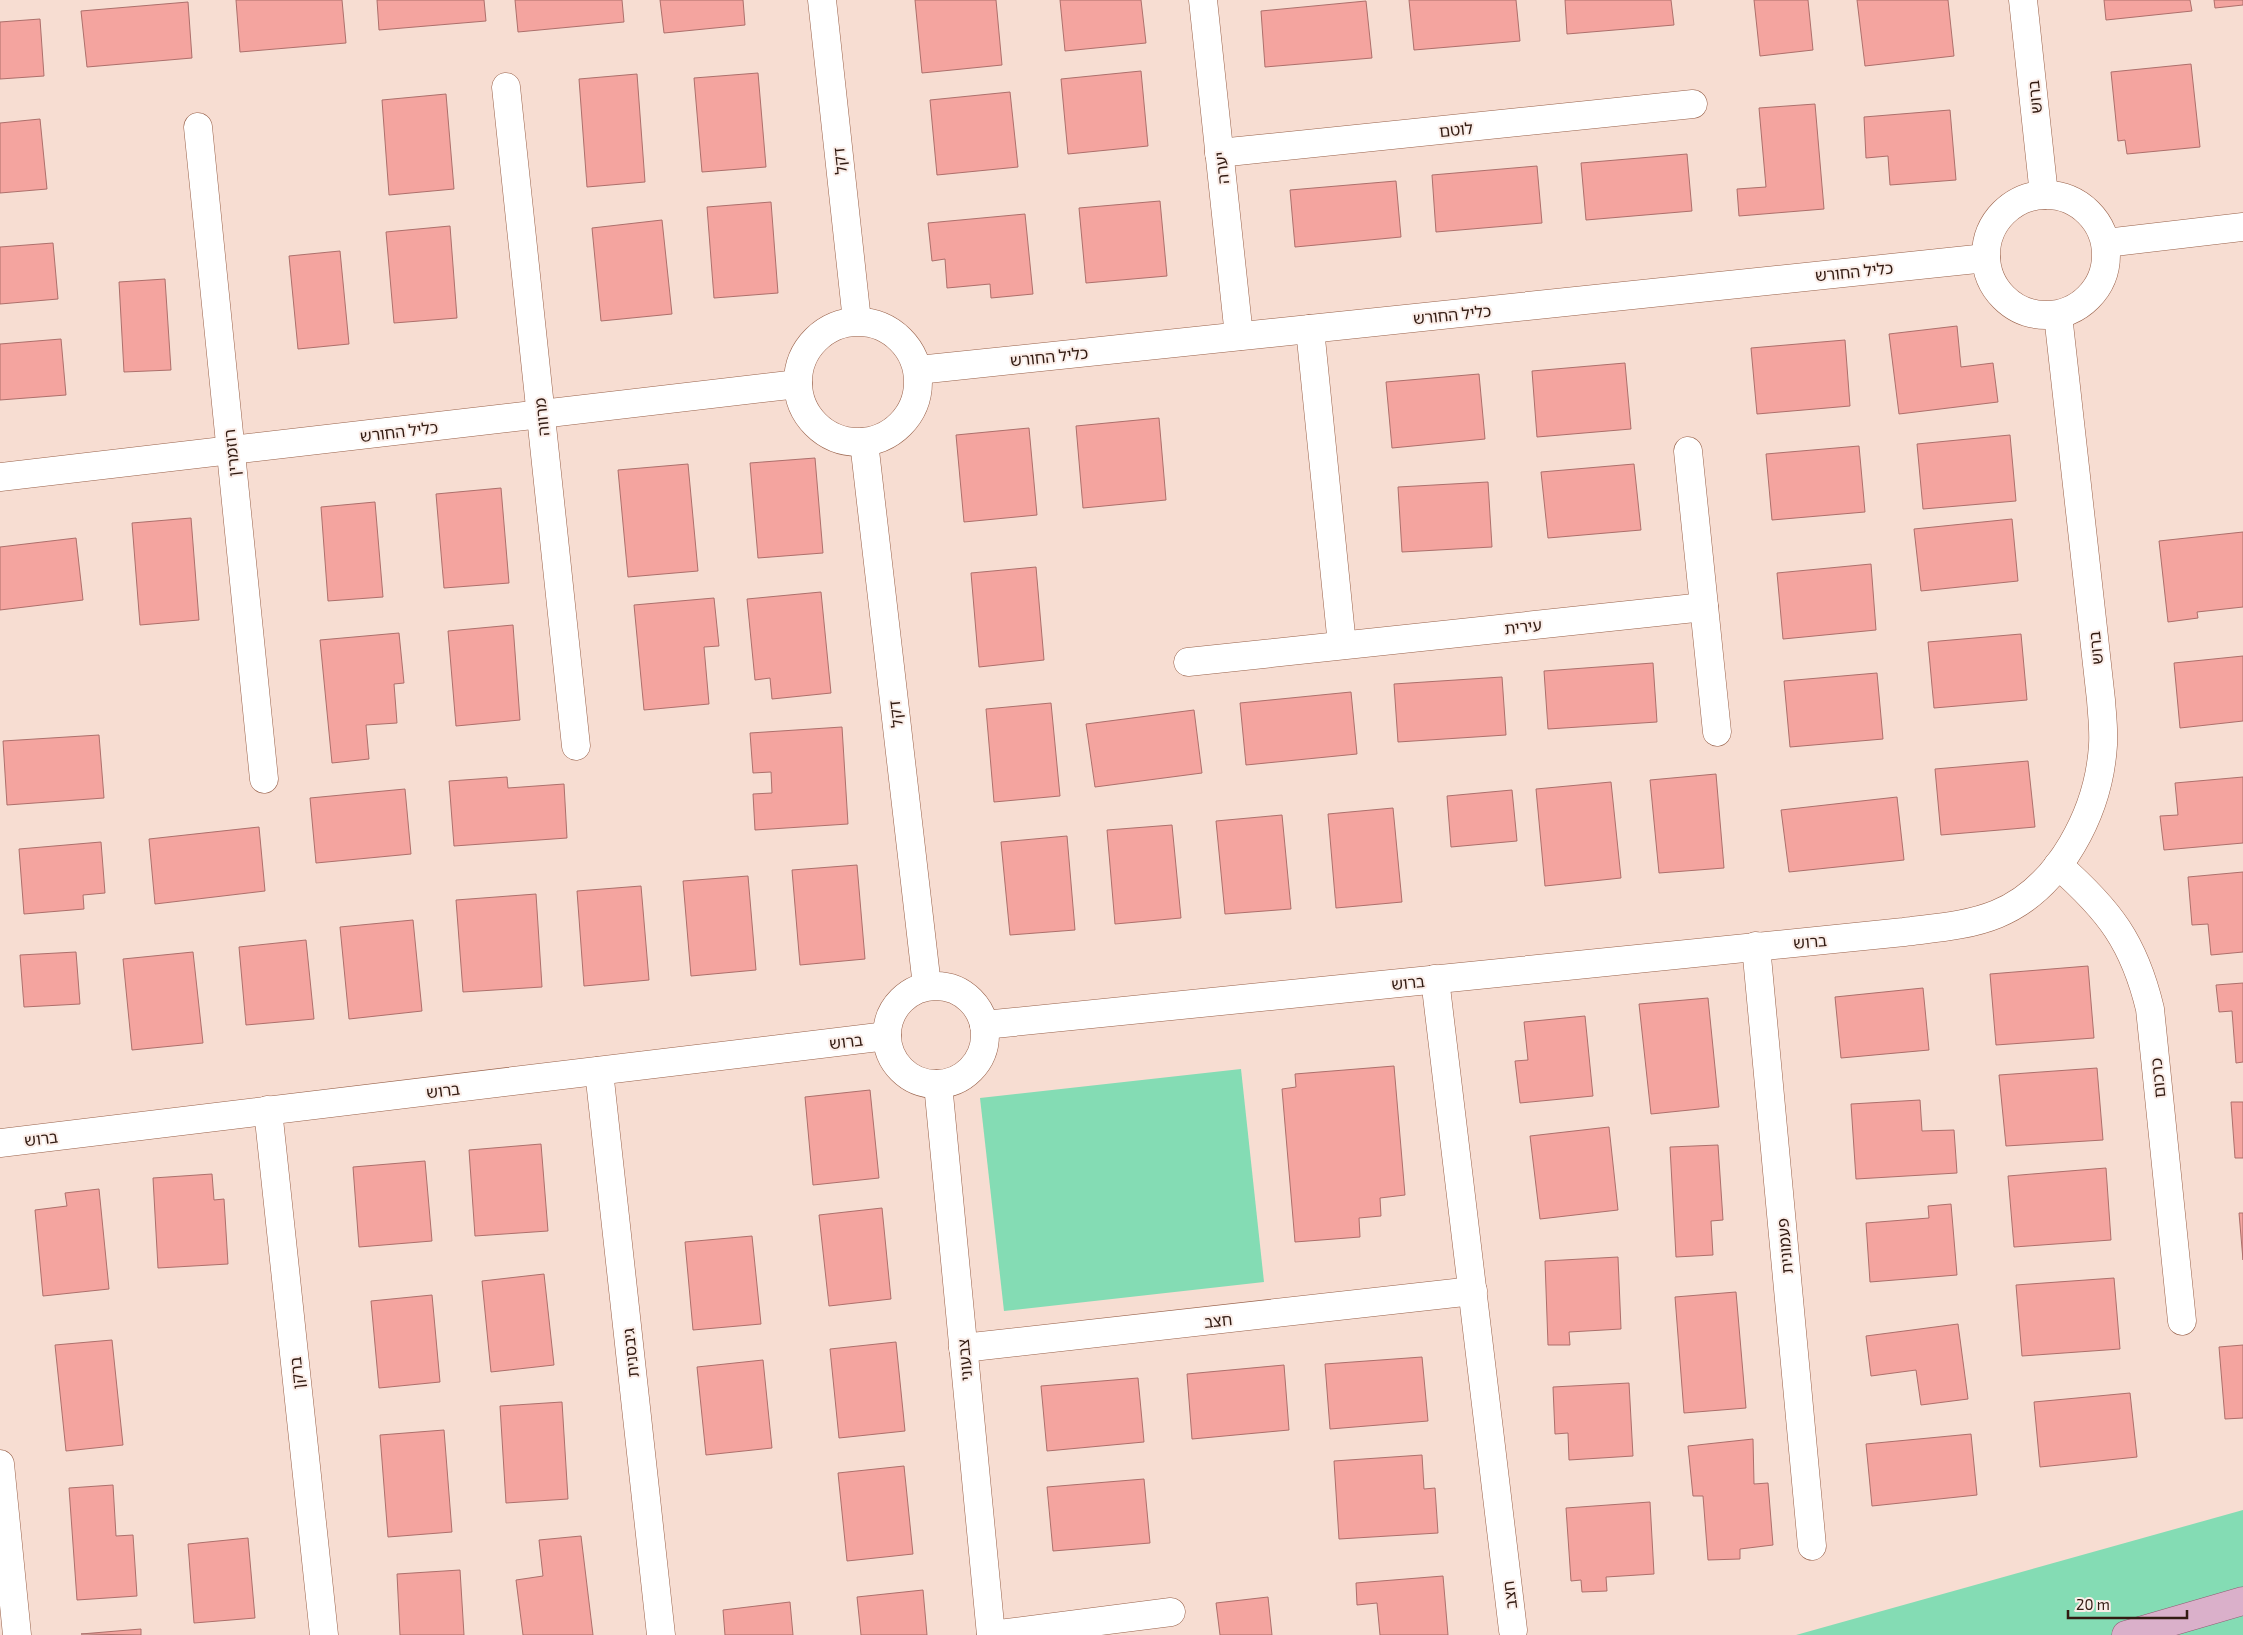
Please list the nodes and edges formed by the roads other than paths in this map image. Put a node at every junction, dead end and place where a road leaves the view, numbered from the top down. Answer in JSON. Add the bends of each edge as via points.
{"nodes":[{"id":1,"x":822,"y":0,"type":"edge"},
{"id":2,"x":1203,"y":0,"type":"edge"},
{"id":3,"x":2023,"y":0,"type":"edge"},
{"id":4,"x":506,"y":87,"type":"dead end"},
{"id":5,"x":1693,"y":104,"type":"dead end"},
{"id":6,"x":198,"y":127,"type":"dead end"},
{"id":7,"x":1219,"y":153,"type":"junction"},
{"id":8,"x":2044,"y":194,"type":"junction"},
{"id":9,"x":2243,"y":227,"type":"edge"},
{"id":10,"x":2106,"y":243,"type":"junction"},
{"id":11,"x":1986,"y":258,"type":"junction"},
{"id":12,"x":2058,"y":315,"type":"junction"},
{"id":13,"x":857,"y":321,"type":"junction"},
{"id":14,"x":1310,"y":329,"type":"junction"},
{"id":15,"x":1239,"y":336,"type":"junction"},
{"id":16,"x":918,"y":370,"type":"junction"},
{"id":17,"x":798,"y":384,"type":"junction"},
{"id":18,"x":541,"y":414,"type":"junction"},
{"id":19,"x":864,"y":442,"type":"junction"},
{"id":20,"x":231,"y":450,"type":"junction"},
{"id":21,"x":1688,"y":451,"type":"dead end"},
{"id":22,"x":0,"y":477,"type":"edge"},
{"id":23,"x":1704,"y":607,"type":"junction"},
{"id":24,"x":1342,"y":646,"type":"junction"},
{"id":25,"x":1188,"y":662,"type":"dead end"},
{"id":26,"x":1718,"y":732,"type":"dead end"},
{"id":27,"x":576,"y":746,"type":"dead end"},
{"id":28,"x":264,"y":778,"type":"dead end"},
{"id":29,"x":2058,"y":865,"type":"junction"},
{"id":30,"x":1756,"y":946,"type":"junction"},
{"id":31,"x":1435,"y":979,"type":"junction"},
{"id":32,"x":926,"y":986,"type":"junction"},
{"id":33,"x":984,"y":1025,"type":"junction"},
{"id":34,"x":887,"y":1036,"type":"junction"},
{"id":35,"x":599,"y":1071,"type":"junction"},
{"id":36,"x":938,"y":1084,"type":"junction"},
{"id":37,"x":268,"y":1110,"type":"junction"},
{"id":38,"x":0,"y":1143,"type":"edge"},
{"id":39,"x":1473,"y":1291,"type":"junction"},
{"id":40,"x":2182,"y":1321,"type":"dead end"},
{"id":41,"x":963,"y":1348,"type":"junction"},
{"id":42,"x":0,"y":1464,"type":"edge"},
{"id":43,"x":1812,"y":1546,"type":"dead end"},
{"id":44,"x":5,"y":1565,"type":"edge"},
{"id":45,"x":2243,"y":1601,"type":"edge"},
{"id":46,"x":1171,"y":1612,"type":"dead end"},
{"id":47,"x":1513,"y":1630,"type":"dead end"},
{"id":48,"x":17,"y":1635,"type":"edge"},
{"id":49,"x":324,"y":1635,"type":"edge"},
{"id":50,"x":661,"y":1635,"type":"edge"},
{"id":51,"x":991,"y":1635,"type":"edge"},
{"id":52,"x":2126,"y":1635,"type":"edge"}],
"edges":[{"from":1,"to":13,"type":"street","name":"דקל"},
{"from":2,"to":7,"type":"street","name":"יערה"},
{"from":3,"to":8,"type":"street","name":"ברוש"},
{"from":4,"to":18,"type":"street","name":"מרווה"},
{"from":5,"to":7,"type":"street","name":"לוטם"},
{"from":6,"to":20,"type":"street","name":"רוזמרין"},
{"from":7,"to":15,"type":"street","name":"יערה"},
{"from":8,"to":10,"type":"street","via":[[2063,197],[2080,205],[2099,225]]},
{"from":8,"to":11,"type":"street","via":[[2017,202],[2002,214],[1991,229]]},
{"from":9,"to":10,"type":"street"},
{"from":10,"to":12,"type":"street","via":[[2106,263],[2096,289],[2083,303]]},
{"from":11,"to":12,"type":"street","via":[[1993,285],[2012,306],[2038,316]]},
{"from":11,"to":14,"type":"street","name":"כליל החורש"},
{"from":12,"to":29,"type":"street","name":"ברוש","via":[[2101,700],[2103,745],[2087,813]]},
{"from":13,"to":16,"type":"street","via":[[875,324],[892,332],[906,344]]},
{"from":13,"to":17,"type":"street","via":[[829,329],[814,341],[800,365]]},
{"from":14,"to":15,"type":"street","name":"כליל החורש"},
{"from":14,"to":24,"type":"street"},
{"from":15,"to":16,"type":"street","name":"כליל החורש"},
{"from":16,"to":19,"type":"street","via":[[916,399],[909,416],[888,435]]},
{"from":17,"to":18,"type":"street","name":"כליל החורש"},
{"from":17,"to":19,"type":"street","via":[[802,403],[817,427],[841,440]]},
{"from":18,"to":20,"type":"street","name":"כליל החורש"},
{"from":18,"to":27,"type":"street","name":"מרווה"},
{"from":19,"to":32,"type":"street","name":"דקל"},
{"from":20,"to":22,"type":"street","name":"כליל החורש"},
{"from":20,"to":28,"type":"street","name":"רוזמרין"},
{"from":21,"to":23,"type":"street"},
{"from":23,"to":24,"type":"street","name":"עירית"},
{"from":23,"to":26,"type":"street"},
{"from":24,"to":25,"type":"street","name":"עירית"},
{"from":29,"to":30,"type":"street","name":"ברוש","via":[[2023,900],[1997,914],[1958,925]]},
{"from":29,"to":40,"type":"street","name":"כרכום","via":[[2090,894],[2119,929],[2144,983],[2150,1009]]},
{"from":30,"to":31,"type":"street","name":"ברוש"},
{"from":30,"to":43,"type":"street","name":"פעמונית"},
{"from":31,"to":33,"type":"street","name":"ברוש"},
{"from":31,"to":39,"type":"street","name":"חצב"},
{"from":32,"to":33,"type":"street","via":[[950,987],[964,994],[975,1004]]},
{"from":32,"to":34,"type":"street","via":[[912,991],[900,1001],[891,1014]]},
{"from":33,"to":36,"type":"street","via":[[985,1041],[977,1063],[961,1078]]},
{"from":34,"to":35,"type":"street","name":"ברוש"},
{"from":34,"to":36,"type":"street","via":[[893,1059],[902,1071],[922,1082]]},
{"from":35,"to":37,"type":"street","name":"ברוש"},
{"from":35,"to":50,"type":"street","name":"גיבסנית"},
{"from":36,"to":41,"type":"street","name":"צבעוני"},
{"from":37,"to":38,"type":"street","name":"ברוש"},
{"from":37,"to":49,"type":"street","name":"ברקן"},
{"from":39,"to":41,"type":"street","name":"חצב"},
{"from":39,"to":47,"type":"street","name":"חצב"},
{"from":41,"to":51,"type":"street","name":"צבעוני"},
{"from":42,"to":44,"type":"street"},
{"from":44,"to":48,"type":"street"},
{"from":45,"to":52,"type":"main road"},
{"from":46,"to":51,"type":"street"}]}
